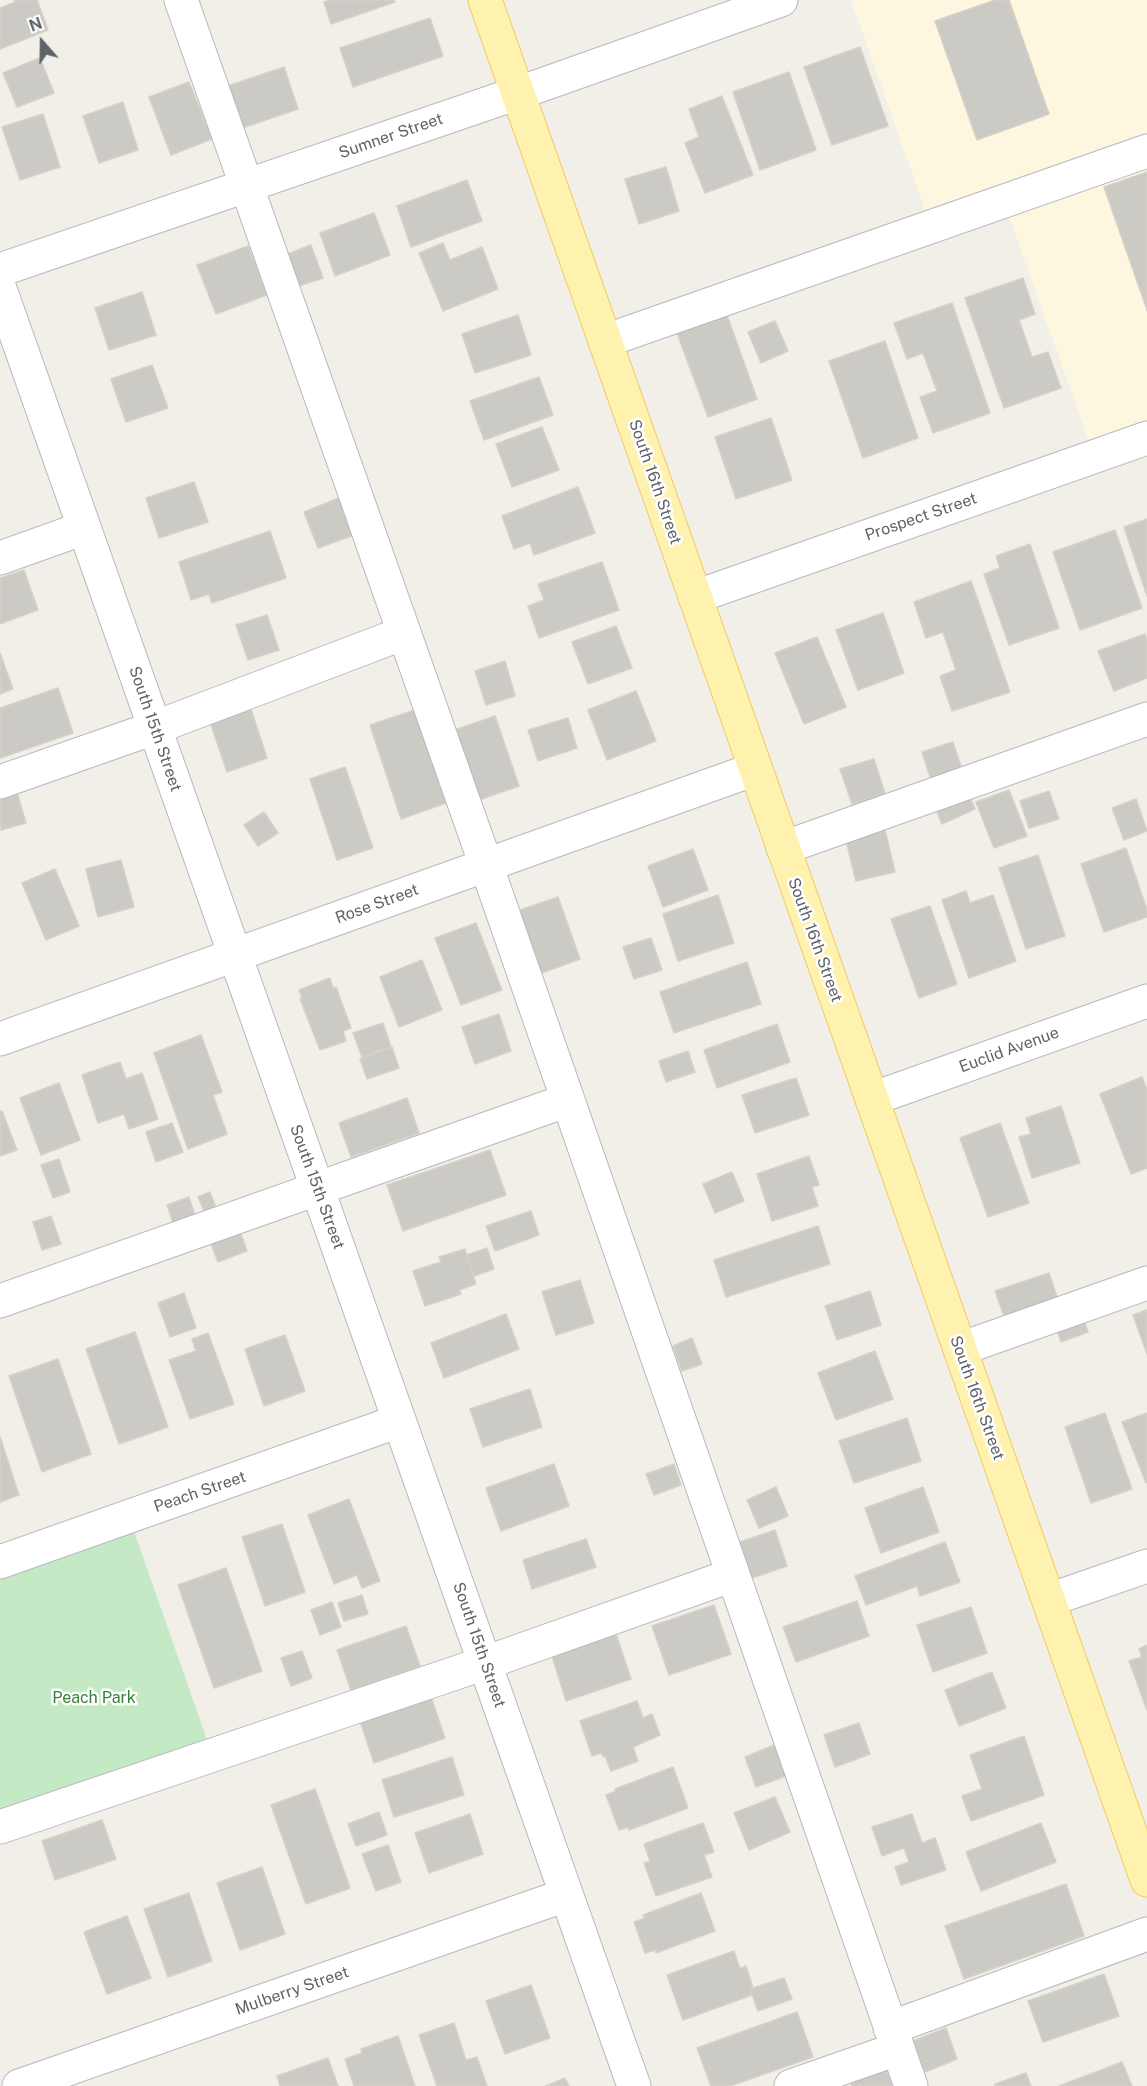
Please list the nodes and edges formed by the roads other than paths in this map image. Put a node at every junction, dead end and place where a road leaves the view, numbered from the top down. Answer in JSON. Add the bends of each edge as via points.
{"nodes":[{"id":1,"x":181,"y":0,"type":"edge"},
{"id":2,"x":485,"y":0,"type":"edge"},
{"id":3,"x":781,"y":0,"type":"edge"},
{"id":4,"x":518,"y":93,"type":"junction"},
{"id":5,"x":1147,"y":151,"type":"edge"},
{"id":6,"x":246,"y":186,"type":"junction"},
{"id":7,"x":0,"y":270,"type":"edge"},
{"id":8,"x":0,"y":288,"type":"edge"},
{"id":9,"x":605,"y":340,"type":"junction"},
{"id":10,"x":1147,"y":438,"type":"edge"},
{"id":11,"x":84,"y":528,"type":"junction"},
{"id":12,"x":0,"y":558,"type":"edge"},
{"id":13,"x":695,"y":597,"type":"junction"},
{"id":14,"x":404,"y":633,"type":"junction"},
{"id":15,"x":1147,"y":719,"type":"edge"},
{"id":16,"x":154,"y":728,"type":"junction"},
{"id":17,"x":755,"y":769,"type":"junction"},
{"id":18,"x":0,"y":782,"type":"edge"},
{"id":19,"x":783,"y":848,"type":"junction"},
{"id":20,"x":486,"y":865,"type":"junction"},
{"id":21,"x":234,"y":956,"type":"junction"},
{"id":22,"x":1147,"y":1001,"type":"edge"},
{"id":23,"x":0,"y":1039,"type":"edge"},
{"id":24,"x":872,"y":1099,"type":"junction"},
{"id":25,"x":568,"y":1100,"type":"junction"},
{"id":26,"x":317,"y":1189,"type":"junction"},
{"id":27,"x":1147,"y":1283,"type":"edge"},
{"id":28,"x":0,"y":1301,"type":"edge"},
{"id":29,"x":960,"y":1348,"type":"junction"},
{"id":30,"x":399,"y":1421,"type":"junction"},
{"id":31,"x":0,"y":1562,"type":"edge"},
{"id":32,"x":1147,"y":1566,"type":"edge"},
{"id":33,"x":733,"y":1575,"type":"junction"},
{"id":34,"x":1049,"y":1600,"type":"junction"},
{"id":35,"x":485,"y":1663,"type":"junction"},
{"id":36,"x":0,"y":1827,"type":"edge"},
{"id":37,"x":1144,"y":1860,"type":"edge"},
{"id":38,"x":566,"y":1895,"type":"junction"},
{"id":39,"x":1147,"y":1934,"type":"edge"},
{"id":40,"x":894,"y":2038,"type":"junction"},
{"id":41,"x":19,"y":2086,"type":"edge"},
{"id":42,"x":634,"y":2086,"type":"edge"},
{"id":43,"x":792,"y":2086,"type":"edge"},
{"id":44,"x":911,"y":2086,"type":"edge"}],
"edges":[{"from":1,"to":6,"type":"street"},
{"from":2,"to":4,"type":"main road","name":"South 16th Street"},
{"from":3,"to":4,"type":"street","name":"Sumner Street"},
{"from":4,"to":6,"type":"street","name":"Sumner Street"},
{"from":4,"to":9,"type":"main road","name":"South 16th Street"},
{"from":5,"to":9,"type":"street"},
{"from":6,"to":7,"type":"street","name":"Sumner Street"},
{"from":6,"to":14,"type":"street"},
{"from":8,"to":11,"type":"street","name":"South 15th Street"},
{"from":9,"to":13,"type":"main road","name":"South 16th Street"},
{"from":10,"to":13,"type":"street","name":"Prospect Street"},
{"from":11,"to":12,"type":"street"},
{"from":11,"to":16,"type":"street","name":"South 15th Street"},
{"from":13,"to":17,"type":"main road","name":"South 16th Street"},
{"from":14,"to":16,"type":"street"},
{"from":14,"to":20,"type":"street"},
{"from":15,"to":19,"type":"street"},
{"from":16,"to":18,"type":"street"},
{"from":16,"to":21,"type":"street","name":"South 15th Street"},
{"from":17,"to":19,"type":"main road","name":"South 16th Street"},
{"from":17,"to":20,"type":"street","name":"Rose Street"},
{"from":19,"to":24,"type":"main road","name":"South 16th Street"},
{"from":20,"to":21,"type":"street","name":"Rose Street"},
{"from":20,"to":25,"type":"street"},
{"from":21,"to":23,"type":"street","name":"Rose Street"},
{"from":21,"to":26,"type":"street","name":"South 15th Street"},
{"from":22,"to":24,"type":"street","name":"Euclid Avenue"},
{"from":24,"to":29,"type":"main road","name":"South 16th Street"},
{"from":25,"to":26,"type":"street"},
{"from":25,"to":33,"type":"street"},
{"from":26,"to":28,"type":"street"},
{"from":26,"to":30,"type":"street","name":"South 15th Street"},
{"from":27,"to":29,"type":"street"},
{"from":29,"to":34,"type":"main road","name":"South 16th Street"},
{"from":30,"to":31,"type":"street","name":"Peach Street"},
{"from":30,"to":35,"type":"street","name":"South 15th Street"},
{"from":32,"to":34,"type":"street"},
{"from":33,"to":35,"type":"street"},
{"from":33,"to":40,"type":"street"},
{"from":34,"to":37,"type":"main road","name":"South 16th Street"},
{"from":35,"to":36,"type":"street"},
{"from":35,"to":38,"type":"street","name":"South 15th Street"},
{"from":38,"to":41,"type":"street","name":"Mulberry Street"},
{"from":38,"to":42,"type":"street","name":"South 15th Street"},
{"from":39,"to":40,"type":"street"},
{"from":40,"to":43,"type":"street"},
{"from":40,"to":44,"type":"street"}]}
